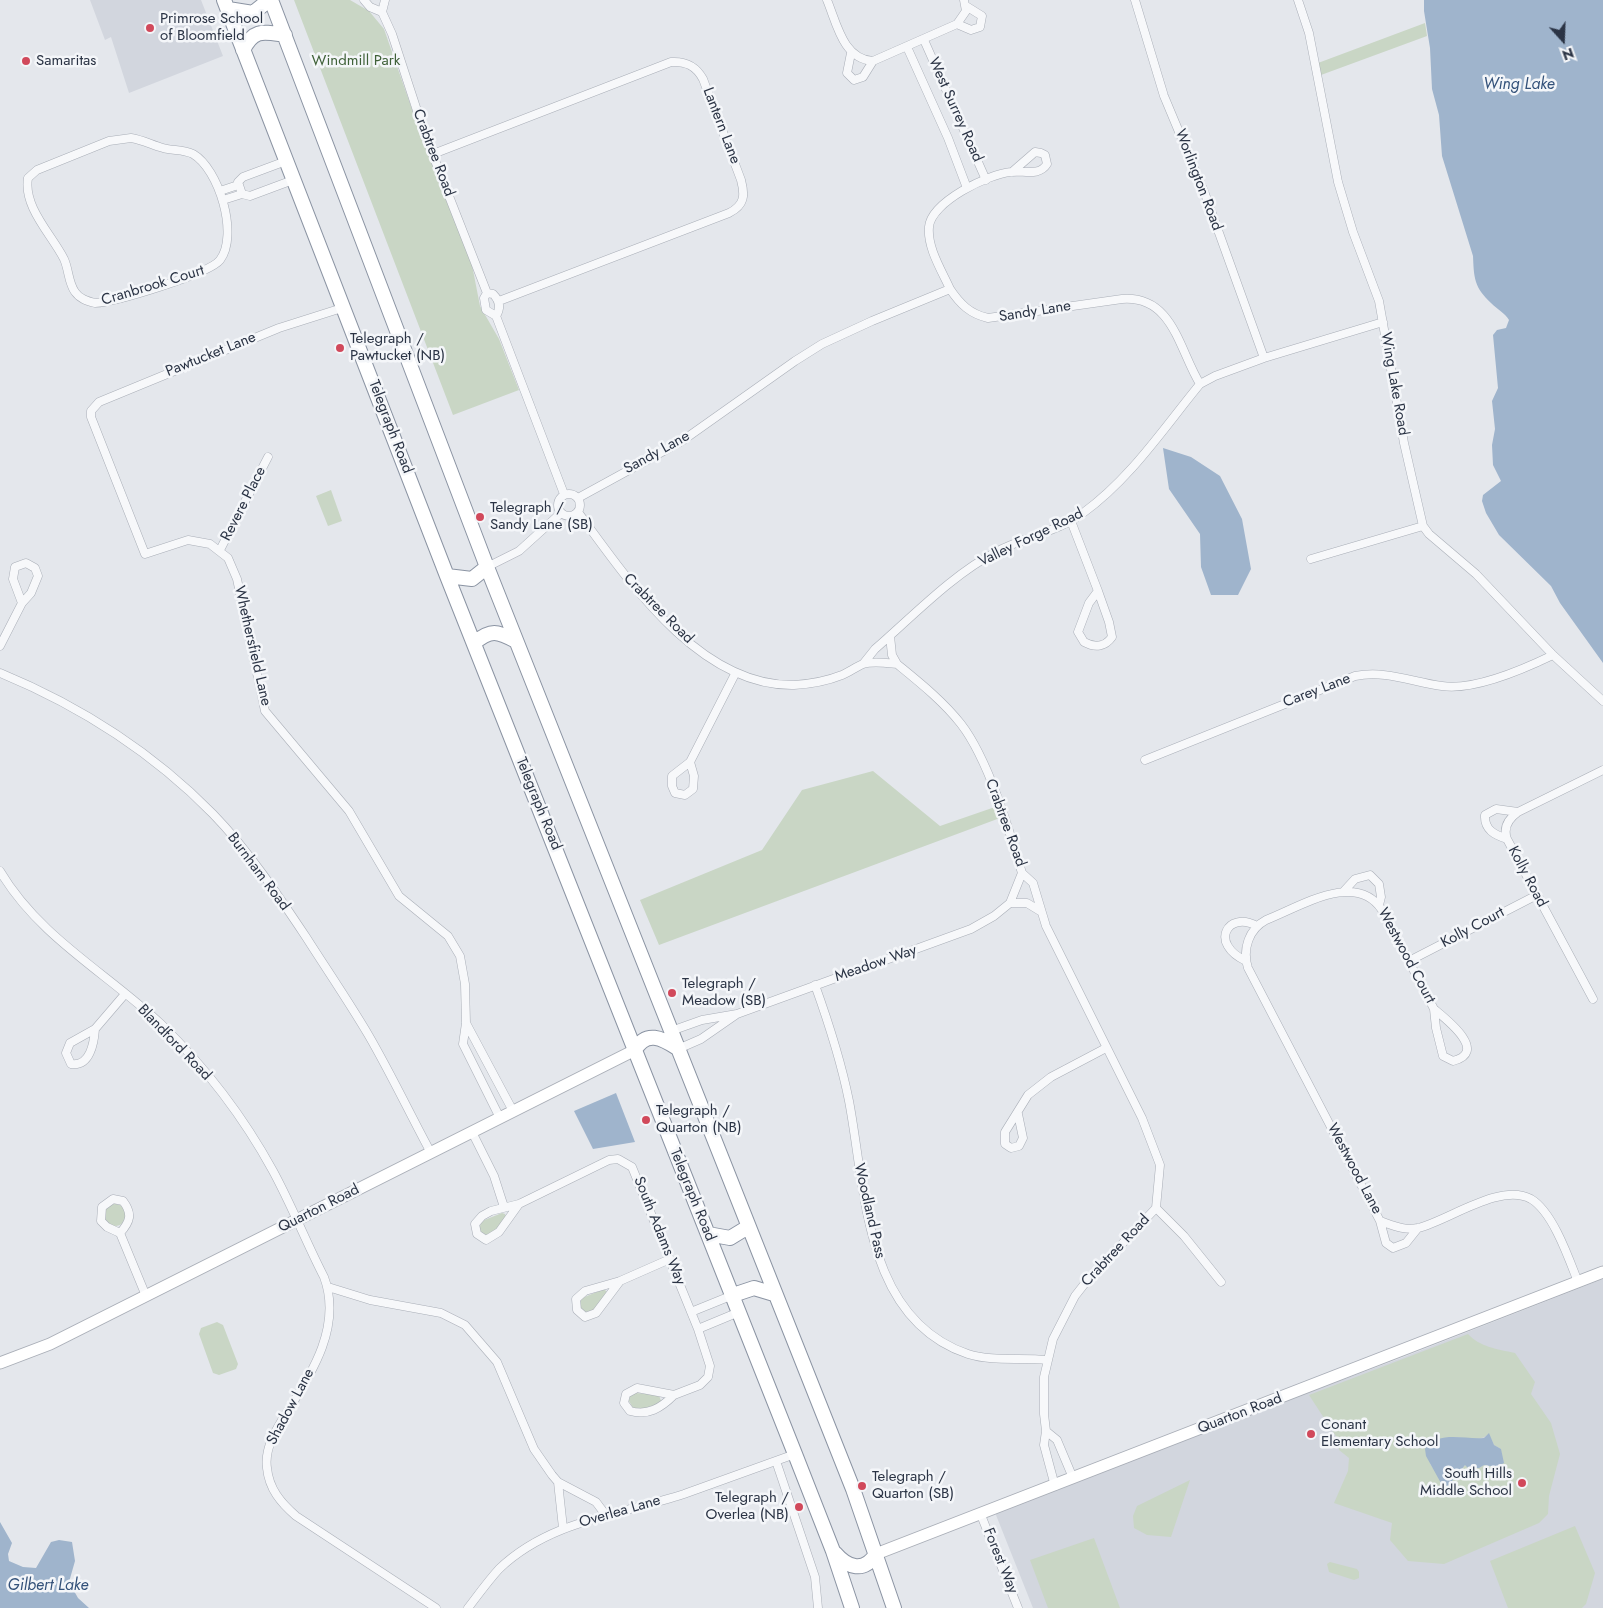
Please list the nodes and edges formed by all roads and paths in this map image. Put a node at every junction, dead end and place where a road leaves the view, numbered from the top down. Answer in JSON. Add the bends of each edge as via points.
{"nodes":[{"id":1,"x":270,"y":0,"type":"edge"},
{"id":2,"x":364,"y":0,"type":"edge"},
{"id":3,"x":386,"y":0,"type":"edge"},
{"id":4,"x":827,"y":0,"type":"edge"},
{"id":5,"x":1135,"y":0,"type":"edge"},
{"id":6,"x":1298,"y":0,"type":"edge"},
{"id":7,"x":965,"y":3,"type":"edge"},
{"id":8,"x":226,"y":5,"type":"edge"},
{"id":9,"x":382,"y":12,"type":"junction"},
{"id":10,"x":957,"y":24,"type":"junction"},
{"id":11,"x":285,"y":35,"type":"junction"},
{"id":12,"x":924,"y":40,"type":"junction"},
{"id":13,"x":907,"y":47,"type":"junction"},
{"id":14,"x":243,"y":50,"type":"junction"},
{"id":15,"x":851,"y":53,"type":"junction"},
{"id":16,"x":693,"y":55,"type":"dead end"},
{"id":17,"x":873,"y":61,"type":"junction"},
{"id":18,"x":688,"y":64,"type":"junction"},
{"id":19,"x":433,"y":154,"type":"junction"},
{"id":20,"x":286,"y":160,"type":"junction"},
{"id":21,"x":1012,"y":172,"type":"dead end"},
{"id":22,"x":294,"y":180,"type":"junction"},
{"id":23,"x":986,"y":180,"type":"junction"},
{"id":24,"x":238,"y":185,"type":"junction"},
{"id":25,"x":967,"y":188,"type":"junction"},
{"id":26,"x":220,"y":191,"type":"junction"},
{"id":27,"x":242,"y":194,"type":"junction"},
{"id":28,"x":222,"y":200,"type":"junction"},
{"id":29,"x":743,"y":202,"type":"junction"},
{"id":30,"x":751,"y":205,"type":"dead end"},
{"id":31,"x":950,"y":289,"type":"junction"},
{"id":32,"x":487,"y":293,"type":"junction"},
{"id":33,"x":499,"y":301,"type":"junction"},
{"id":34,"x":342,"y":308,"type":"junction"},
{"id":35,"x":496,"y":316,"type":"junction"},
{"id":36,"x":1383,"y":322,"type":"junction"},
{"id":37,"x":1264,"y":358,"type":"junction"},
{"id":38,"x":1200,"y":384,"type":"junction"},
{"id":39,"x":268,"y":457,"type":"dead end"},
{"id":40,"x":564,"y":494,"type":"junction"},
{"id":41,"x":578,"y":498,"type":"junction"},
{"id":42,"x":578,"y":512,"type":"junction"},
{"id":43,"x":561,"y":513,"type":"junction"},
{"id":44,"x":1071,"y":521,"type":"junction"},
{"id":45,"x":1423,"y":526,"type":"junction"},
{"id":46,"x":220,"y":550,"type":"junction"},
{"id":47,"x":1311,"y":559,"type":"dead end"},
{"id":48,"x":487,"y":567,"type":"junction"},
{"id":49,"x":447,"y":576,"type":"junction"},
{"id":50,"x":1098,"y":591,"type":"junction"},
{"id":51,"x":22,"y":603,"type":"junction"},
{"id":52,"x":890,"y":636,"type":"junction"},
{"id":53,"x":516,"y":641,"type":"junction"},
{"id":54,"x":474,"y":643,"type":"junction"},
{"id":55,"x":0,"y":646,"type":"edge"},
{"id":56,"x":1553,"y":655,"type":"junction"},
{"id":57,"x":864,"y":664,"type":"junction"},
{"id":58,"x":897,"y":664,"type":"junction"},
{"id":59,"x":0,"y":673,"type":"edge"},
{"id":60,"x":735,"y":674,"type":"junction"},
{"id":61,"x":1603,"y":701,"type":"edge"},
{"id":62,"x":1145,"y":760,"type":"dead end"},
{"id":63,"x":690,"y":762,"type":"dead end"},
{"id":64,"x":1603,"y":770,"type":"edge"},
{"id":65,"x":1518,"y":812,"type":"junction"},
{"id":66,"x":1507,"y":839,"type":"junction"},
{"id":67,"x":0,"y":871,"type":"edge"},
{"id":68,"x":1022,"y":873,"type":"junction"},
{"id":69,"x":1344,"y":891,"type":"junction"},
{"id":70,"x":1537,"y":895,"type":"junction"},
{"id":71,"x":1010,"y":903,"type":"junction"},
{"id":72,"x":1379,"y":905,"type":"junction"},
{"id":73,"x":1040,"y":910,"type":"junction"},
{"id":74,"x":1257,"y":926,"type":"junction"},
{"id":75,"x":1246,"y":961,"type":"junction"},
{"id":76,"x":1409,"y":961,"type":"junction"},
{"id":77,"x":815,"y":985,"type":"junction"},
{"id":78,"x":125,"y":994,"type":"junction"},
{"id":79,"x":1593,"y":999,"type":"dead end"},
{"id":80,"x":1434,"y":1009,"type":"junction"},
{"id":81,"x":737,"y":1014,"type":"junction"},
{"id":82,"x":466,"y":1023,"type":"junction"},
{"id":83,"x":95,"y":1029,"type":"junction"},
{"id":84,"x":671,"y":1031,"type":"junction"},
{"id":85,"x":1106,"y":1048,"type":"junction"},
{"id":86,"x":678,"y":1049,"type":"junction"},
{"id":87,"x":635,"y":1050,"type":"junction"},
{"id":88,"x":513,"y":1111,"type":"junction"},
{"id":89,"x":1018,"y":1114,"type":"dead end"},
{"id":90,"x":500,"y":1118,"type":"junction"},
{"id":91,"x":472,"y":1132,"type":"junction"},
{"id":92,"x":431,"y":1153,"type":"junction"},
{"id":93,"x":520,"y":1204,"type":"junction"},
{"id":94,"x":504,"y":1207,"type":"junction"},
{"id":95,"x":1156,"y":1208,"type":"junction"},
{"id":96,"x":295,"y":1221,"type":"junction"},
{"id":97,"x":1380,"y":1221,"type":"junction"},
{"id":98,"x":748,"y":1227,"type":"junction"},
{"id":99,"x":1418,"y":1228,"type":"junction"},
{"id":100,"x":120,"y":1233,"type":"junction"},
{"id":101,"x":708,"y":1234,"type":"junction"},
{"id":102,"x":670,"y":1259,"type":"junction"},
{"id":103,"x":1603,"y":1272,"type":"edge"},
{"id":104,"x":620,"y":1281,"type":"junction"},
{"id":105,"x":1221,"y":1282,"type":"dead end"},
{"id":106,"x":1578,"y":1282,"type":"junction"},
{"id":107,"x":328,"y":1287,"type":"junction"},
{"id":108,"x":774,"y":1294,"type":"junction"},
{"id":109,"x":146,"y":1296,"type":"junction"},
{"id":110,"x":733,"y":1296,"type":"junction"},
{"id":111,"x":691,"y":1312,"type":"junction"},
{"id":112,"x":739,"y":1312,"type":"junction"},
{"id":113,"x":698,"y":1329,"type":"junction"},
{"id":114,"x":1047,"y":1360,"type":"junction"},
{"id":115,"x":0,"y":1363,"type":"edge"},
{"id":116,"x":674,"y":1395,"type":"junction"},
{"id":117,"x":1046,"y":1431,"type":"junction"},
{"id":118,"x":795,"y":1454,"type":"junction"},
{"id":119,"x":776,"y":1461,"type":"junction"},
{"id":120,"x":1073,"y":1478,"type":"junction"},
{"id":121,"x":558,"y":1482,"type":"junction"},
{"id":122,"x":1055,"y":1486,"type":"junction"},
{"id":123,"x":605,"y":1514,"type":"junction"},
{"id":124,"x":981,"y":1515,"type":"junction"},
{"id":125,"x":563,"y":1528,"type":"junction"},
{"id":126,"x":833,"y":1551,"type":"junction"},
{"id":127,"x":876,"y":1554,"type":"junction"},
{"id":128,"x":436,"y":1608,"type":"edge"},
{"id":129,"x":468,"y":1608,"type":"edge"},
{"id":130,"x":818,"y":1608,"type":"edge"},
{"id":131,"x":852,"y":1608,"type":"edge"},
{"id":132,"x":894,"y":1608,"type":"edge"},
{"id":133,"x":1018,"y":1608,"type":"edge"}],
"edges":[{"from":1,"to":8,"type":"highway","via":[[253,13]]},
{"from":1,"to":11,"type":"highway"},
{"from":2,"to":9,"type":"street"},
{"from":3,"to":9,"type":"street"},
{"from":4,"to":15,"type":"street"},
{"from":5,"to":37,"type":"street","name":"Worlington Road","via":[[1164,96],[1205,194]]},
{"from":6,"to":36,"type":"street","name":"Wing Lake Road","via":[[1309,33],[1338,182],[1373,282]]},
{"from":7,"to":10,"type":"street","via":[[964,16]]},
{"from":7,"to":10,"type":"street","via":[[982,16],[982,22],[980,27],[971,30]]},
{"from":8,"to":14,"type":"highway","name":"Telegraph Road"},
{"from":9,"to":19,"type":"street","name":"Crabtree Road"},
{"from":10,"to":12,"type":"street","name":"West Surrey Road"},
{"from":11,"to":14,"type":"highway","via":[[259,33],[248,39]]},
{"from":11,"to":48,"type":"highway"},
{"from":12,"to":13,"type":"street","name":"West Surrey Road"},
{"from":12,"to":23,"type":"street","name":"West Surrey Road"},
{"from":13,"to":17,"type":"street","name":"West Surrey Road"},
{"from":13,"to":25,"type":"street"},
{"from":14,"to":20,"type":"highway","name":"Telegraph Road"},
{"from":15,"to":17,"type":"street","via":[[860,59]]},
{"from":15,"to":17,"type":"street","via":[[847,73],[854,80],[863,77]]},
{"from":16,"to":18,"type":"street"},
{"from":18,"to":19,"type":"street","via":[[672,62]]},
{"from":18,"to":29,"type":"street","name":"Lantern Lane","via":[[696,68],[703,79],[741,180]]},
{"from":19,"to":32,"type":"street","name":"Crabtree Road"},
{"from":20,"to":22,"type":"highway","name":"Telegraph Road"},
{"from":20,"to":24,"type":"street","via":[[244,177]]},
{"from":21,"to":23,"type":"street"},
{"from":22,"to":27,"type":"street","via":[[250,196]]},
{"from":22,"to":34,"type":"highway","name":"Telegraph Road"},
{"from":23,"to":25,"type":"street"},
{"from":24,"to":26,"type":"street"},
{"from":24,"to":27,"type":"street"},
{"from":25,"to":31,"type":"street","via":[[932,216],[929,227],[930,241]]},
{"from":26,"to":28,"type":"street","name":"Cranbrook Court"},
{"from":26,"to":28,"type":"street","name":"Cranbrook Court","via":[[209,170],[193,154],[131,138],[109,141],[37,170],[31,173],[27,184],[43,228],[65,262],[72,287],[84,300],[95,304],[170,284],[215,265],[222,256],[226,240]]},
{"from":27,"to":28,"type":"street"},
{"from":29,"to":30,"type":"street"},
{"from":29,"to":33,"type":"street","via":[[729,213]]},
{"from":31,"to":38,"type":"street","name":"Sandy Lane","via":[[972,313],[988,318],[1122,298],[1143,300],[1157,308],[1169,321]]},
{"from":31,"to":41,"type":"street","name":"Sandy Lane","via":[[822,344],[682,441]]},
{"from":32,"to":33,"type":"street"},
{"from":32,"to":35,"type":"street","name":"Crabtree Road","via":[[484,298],[486,310]]},
{"from":33,"to":35,"type":"street"},
{"from":34,"to":46,"type":"street","name":"Pawtucket Lane","via":[[278,328],[99,402],[91,411],[145,554],[188,540]]},
{"from":34,"to":49,"type":"highway","name":"Telegraph Road"},
{"from":35,"to":40,"type":"street","name":"Crabtree Road"},
{"from":36,"to":37,"type":"street"},
{"from":36,"to":45,"type":"street","name":"Wing Lake Road","via":[[1404,443]]},
{"from":37,"to":38,"type":"street"},
{"from":38,"to":44,"type":"street","name":"Valley Forge Road","via":[[1123,478]]},
{"from":39,"to":46,"type":"street","name":"Revere Place"},
{"from":40,"to":41,"type":"street"},
{"from":40,"to":43,"type":"street","via":[[557,503]]},
{"from":41,"to":42,"type":"street"},
{"from":42,"to":43,"type":"street","via":[[570,516]]},
{"from":42,"to":60,"type":"street","name":"Crabtree Road","via":[[618,570],[644,600],[680,634]]},
{"from":43,"to":48,"type":"street","via":[[519,551]]},
{"from":44,"to":50,"type":"street"},
{"from":44,"to":52,"type":"street","name":"Valley Forge Road","via":[[980,561]]},
{"from":45,"to":47,"type":"street"},
{"from":45,"to":56,"type":"street","via":[[1476,574]]},
{"from":46,"to":82,"type":"street","name":"Whethersfield Lane","via":[[228,558],[235,574],[265,711],[349,811],[399,896],[438,926],[455,946],[463,966]]},
{"from":48,"to":49,"type":"highway","via":[[472,579]]},
{"from":48,"to":53,"type":"highway"},
{"from":49,"to":54,"type":"highway","name":"Telegraph Road"},
{"from":50,"to":50,"type":"street","via":[[1112,637],[1095,646],[1084,642],[1078,627]]},
{"from":51,"to":51,"type":"street","via":[[31,593],[38,576],[35,568],[26,563],[16,567],[13,573]]},
{"from":51,"to":55,"type":"street"},
{"from":52,"to":57,"type":"street","name":"Valley Forge Road"},
{"from":52,"to":58,"type":"street","via":[[892,655]]},
{"from":53,"to":54,"type":"highway","via":[[491,632]]},
{"from":53,"to":84,"type":"highway"},
{"from":54,"to":87,"type":"highway","name":"Telegraph Road"},
{"from":56,"to":61,"type":"street"},
{"from":56,"to":62,"type":"street","name":"Carey Lane","via":[[1485,681],[1458,687],[1390,675],[1355,676]]},
{"from":57,"to":58,"type":"street","name":"Crabtree Road"},
{"from":57,"to":60,"type":"street","name":"Crabtree Road","via":[[832,678],[806,684],[769,683]]},
{"from":58,"to":68,"type":"street","name":"Crabtree Road","via":[[940,701],[974,743]]},
{"from":59,"to":92,"type":"street","name":"Burnham Road","via":[[38,689],[96,721],[156,763],[214,815],[275,891],[344,996]]},
{"from":60,"to":63,"type":"street"},
{"from":64,"to":65,"type":"street"},
{"from":65,"to":66,"type":"street","name":"Kolly Road","via":[[1507,824]]},
{"from":65,"to":66,"type":"street","via":[[1496,809],[1485,815],[1487,828]]},
{"from":66,"to":70,"type":"street","name":"Kolly Road"},
{"from":67,"to":78,"type":"street","name":"Blandford Road","via":[[14,894],[45,928]]},
{"from":68,"to":71,"type":"street"},
{"from":68,"to":73,"type":"street","name":"Crabtree Road","via":[[1033,883]]},
{"from":69,"to":72,"type":"street","name":"Westwood Court","via":[[1363,893]]},
{"from":69,"to":72,"type":"street","via":[[1355,879],[1370,876],[1379,884]]},
{"from":69,"to":74,"type":"street"},
{"from":70,"to":76,"type":"street","name":"Kolly Court"},
{"from":70,"to":79,"type":"street","name":"Kolly Road"},
{"from":71,"to":73,"type":"street","via":[[1027,904]]},
{"from":71,"to":77,"type":"street","name":"Meadow Way","via":[[985,922],[958,935]]},
{"from":72,"to":76,"type":"street","name":"Westwood Court"},
{"from":73,"to":85,"type":"street","name":"Crabtree Road"},
{"from":74,"to":75,"type":"street","via":[[1248,943]]},
{"from":74,"to":75,"type":"street","via":[[1234,924],[1224,934],[1230,949]]},
{"from":75,"to":97,"type":"street","name":"Westwood Lane"},
{"from":76,"to":80,"type":"street","name":"Westwood Court"},
{"from":77,"to":81,"type":"street","name":"Meadow Way"},
{"from":77,"to":114,"type":"street","name":"Woodland Pass","via":[[844,1076],[873,1239],[886,1276],[901,1304],[932,1335],[968,1354]]},
{"from":78,"to":83,"type":"street"},
{"from":78,"to":96,"type":"street","name":"Blandford Road","via":[[161,1025],[221,1093],[273,1171]]},
{"from":80,"to":80,"type":"street","name":"Westwood Court","via":[[1443,1056],[1453,1062],[1459,1060],[1467,1049],[1463,1036]]},
{"from":81,"to":84,"type":"street","name":"Meadow Way","via":[[702,1020]]},
{"from":81,"to":86,"type":"street","name":"Meadow Way","via":[[708,1035]]},
{"from":82,"to":88,"type":"street","name":"Whethersfield Lane"},
{"from":82,"to":90,"type":"street","name":"Whethersfield Lane","via":[[463,1044]]},
{"from":83,"to":83,"type":"street","via":[[70,1043],[66,1053],[72,1064],[88,1058]]},
{"from":84,"to":86,"type":"highway"},
{"from":85,"to":89,"type":"street","via":[[1039,1085],[1024,1100]]},
{"from":85,"to":95,"type":"street","name":"Crabtree Road","via":[[1157,1153],[1160,1178]]},
{"from":86,"to":87,"type":"highway","via":[[663,1038],[654,1037],[644,1039]]},
{"from":86,"to":98,"type":"highway"},
{"from":87,"to":88,"type":"street","name":"Quarton Road"},
{"from":87,"to":101,"type":"highway","name":"Telegraph Road"},
{"from":88,"to":90,"type":"street","name":"Quarton Road"},
{"from":90,"to":91,"type":"street","name":"Quarton Road"},
{"from":91,"to":92,"type":"street","name":"Quarton Road"},
{"from":91,"to":94,"type":"street","via":[[494,1176]]},
{"from":92,"to":96,"type":"street","name":"Quarton Road"},
{"from":93,"to":94,"type":"street","name":"South Adams Way"},
{"from":93,"to":94,"type":"street","name":"South Adams Way","via":[[499,1232],[486,1240],[480,1238],[474,1229],[478,1219]]},
{"from":93,"to":102,"type":"street","name":"South Adams Way","via":[[601,1163],[618,1159],[636,1173]]},
{"from":95,"to":105,"type":"street","via":[[1188,1240]]},
{"from":95,"to":114,"type":"street","name":"Crabtree Road","via":[[1075,1296],[1053,1339]]},
{"from":96,"to":107,"type":"street","name":"Shadow Lane"},
{"from":96,"to":109,"type":"street","name":"Quarton Road"},
{"from":97,"to":99,"type":"street","name":"Westwood Lane","via":[[1398,1227]]},
{"from":97,"to":99,"type":"street","via":[[1386,1243],[1393,1248],[1406,1243]]},
{"from":98,"to":101,"type":"highway","via":[[730,1238]]},
{"from":98,"to":108,"type":"highway"},
{"from":99,"to":106,"type":"street","name":"Westwood Lane","via":[[1494,1198],[1522,1196],[1531,1199],[1544,1212],[1560,1239]]},
{"from":100,"to":100,"type":"street","via":[[107,1227],[100,1217],[102,1207],[113,1199],[123,1201],[129,1210],[130,1221]]},
{"from":100,"to":109,"type":"street"},
{"from":101,"to":110,"type":"highway","name":"Telegraph Road"},
{"from":102,"to":104,"type":"street"},
{"from":102,"to":111,"type":"street","name":"South Adams Way"},
{"from":103,"to":106,"type":"street","name":"Quarton Road"},
{"from":104,"to":104,"type":"street","via":[[580,1294],[575,1302],[576,1310],[585,1316],[596,1313]]},
{"from":106,"to":120,"type":"street","name":"Quarton Road"},
{"from":107,"to":121,"type":"street","via":[[384,1303],[442,1312],[465,1325],[497,1362],[534,1449]]},
{"from":107,"to":128,"type":"street","name":"Shadow Lane","via":[[330,1316],[320,1352],[268,1450],[271,1486],[296,1516]]},
{"from":108,"to":110,"type":"highway","via":[[754,1288]]},
{"from":108,"to":127,"type":"highway"},
{"from":109,"to":115,"type":"street","name":"Quarton Road","via":[[50,1344]]},
{"from":110,"to":111,"type":"street"},
{"from":110,"to":112,"type":"highway","name":"Telegraph Road"},
{"from":111,"to":113,"type":"street","name":"South Adams Way"},
{"from":112,"to":113,"type":"street"},
{"from":112,"to":118,"type":"highway","name":"Telegraph Road"},
{"from":113,"to":116,"type":"street","name":"South Adams Way","via":[[710,1360],[708,1377],[700,1385]]},
{"from":114,"to":117,"type":"street","name":"Crabtree Road","via":[[1043,1396]]},
{"from":116,"to":116,"type":"street","via":[[647,1413],[630,1412],[624,1403],[626,1394],[637,1388]]},
{"from":117,"to":120,"type":"street","via":[[1057,1440]]},
{"from":117,"to":122,"type":"street","name":"Crabtree Road","via":[[1045,1454]]},
{"from":118,"to":119,"type":"street","name":"Overlea Lane"},
{"from":118,"to":126,"type":"highway","name":"Telegraph Road"},
{"from":119,"to":123,"type":"street","name":"Overlea Lane","via":[[684,1494]]},
{"from":119,"to":130,"type":"street","via":[[815,1577]]},
{"from":120,"to":122,"type":"street","name":"Quarton Road"},
{"from":121,"to":123,"type":"street","via":[[596,1502]]},
{"from":121,"to":125,"type":"street"},
{"from":122,"to":124,"type":"street","name":"Quarton Road"},
{"from":123,"to":125,"type":"street","name":"Overlea Lane"},
{"from":124,"to":127,"type":"street","name":"Quarton Road"},
{"from":124,"to":133,"type":"street","name":"Forest Way"},
{"from":125,"to":129,"type":"street","name":"Overlea Lane","via":[[528,1546],[506,1563]]},
{"from":126,"to":127,"type":"highway","via":[[843,1562],[856,1568],[868,1564]]},
{"from":126,"to":131,"type":"highway","name":"Telegraph Road"},
{"from":127,"to":132,"type":"highway"}]}
